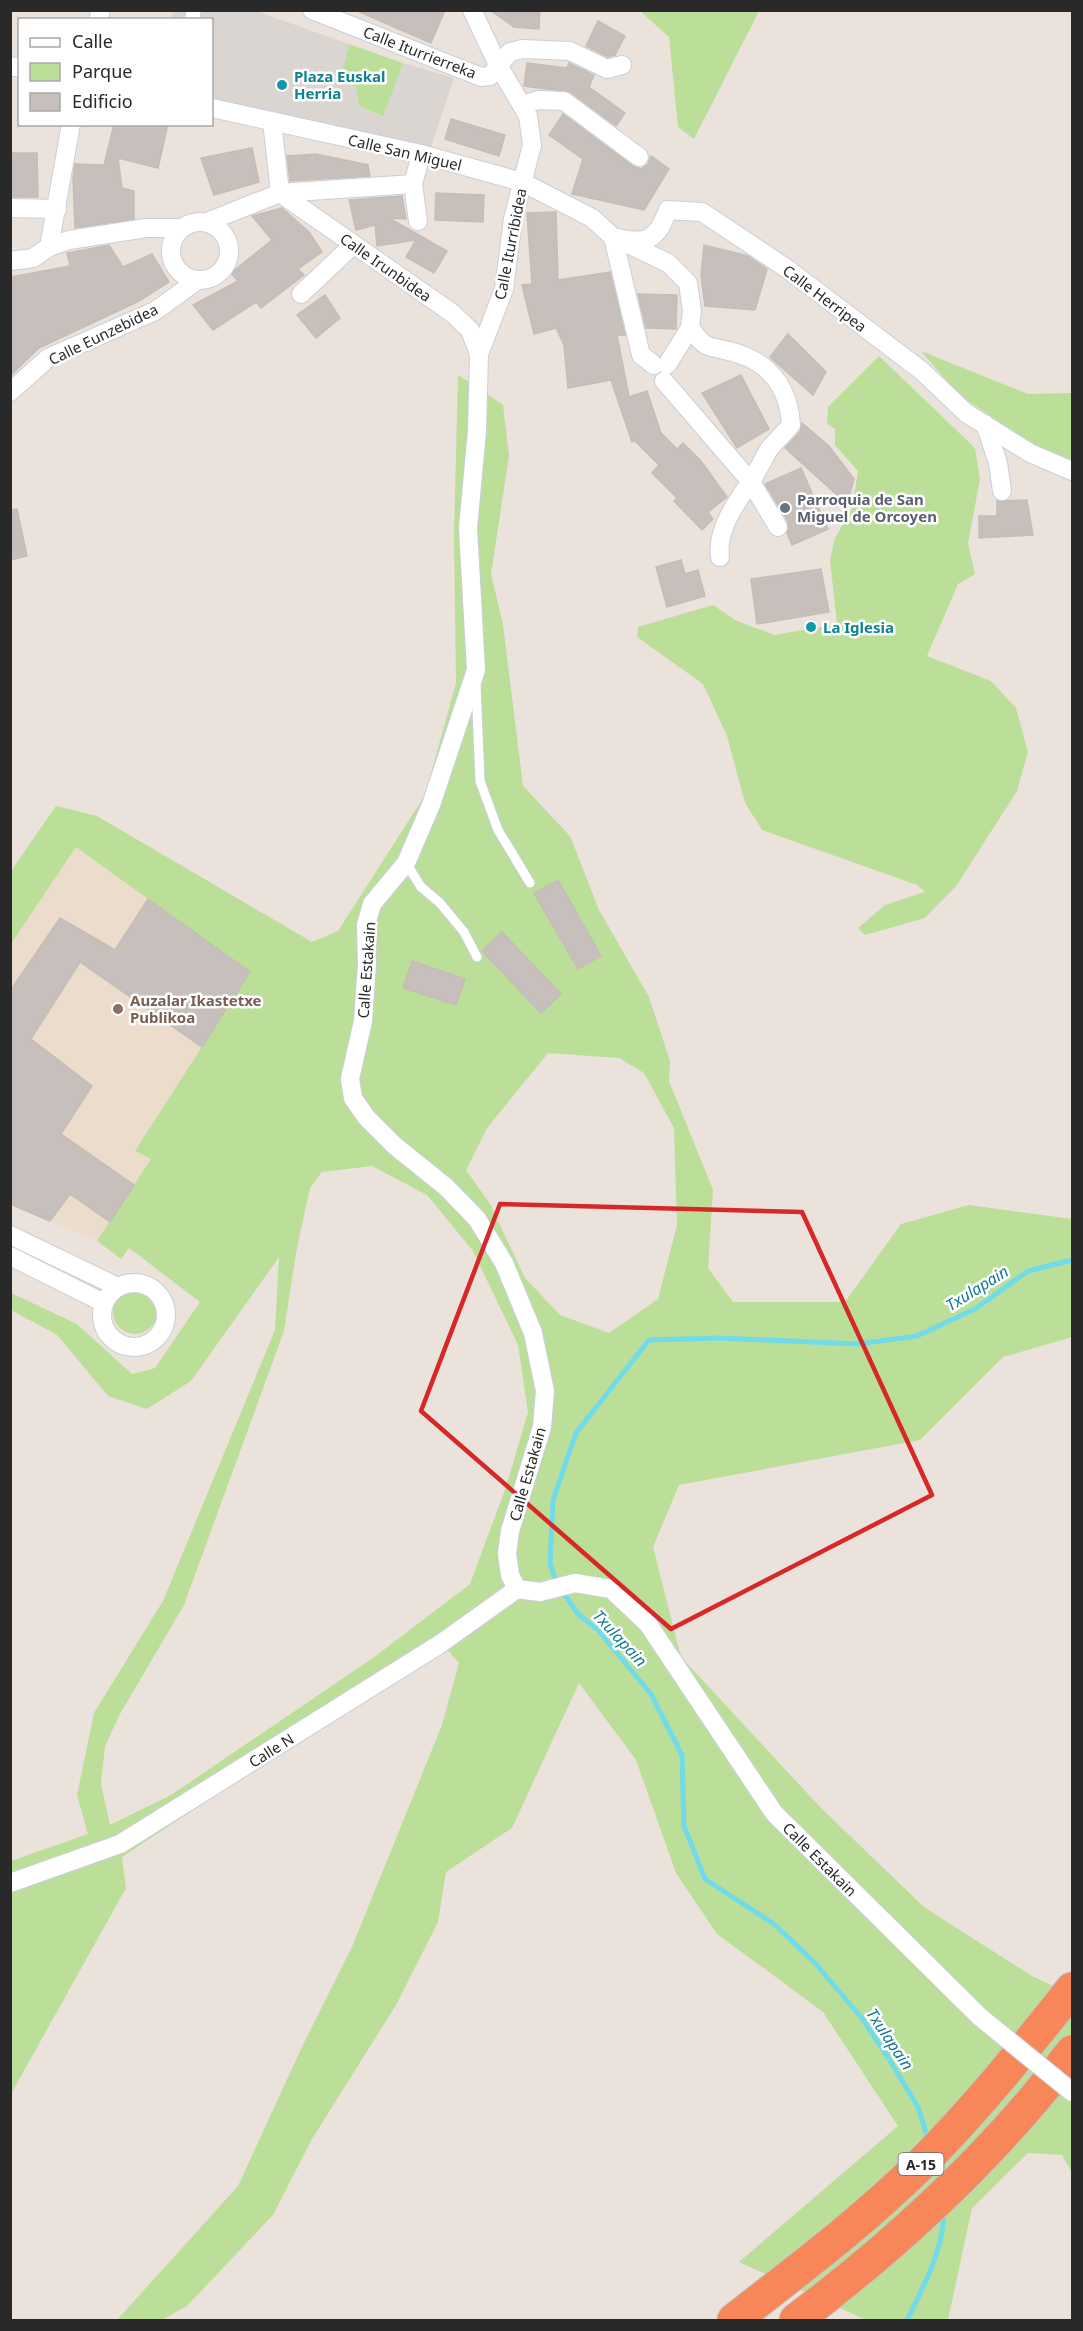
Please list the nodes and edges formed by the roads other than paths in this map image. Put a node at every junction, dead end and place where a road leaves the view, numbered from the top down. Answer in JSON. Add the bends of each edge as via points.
{"nodes":[{"id":1,"x":472,"y":10,"type":"edge"},
{"id":2,"x":318,"y":12,"type":"edge"},
{"id":3,"x":498,"y":65,"type":"junction"},
{"id":4,"x":622,"y":65,"type":"dead end"},
{"id":5,"x":522,"y":105,"type":"junction"},
{"id":6,"x":213,"y":108,"type":"edge"},
{"id":7,"x":272,"y":121,"type":"junction"},
{"id":8,"x":71,"y":126,"type":"edge"},
{"id":9,"x":421,"y":154,"type":"junction"},
{"id":10,"x":639,"y":157,"type":"dead end"},
{"id":11,"x":522,"y":182,"type":"junction"},
{"id":12,"x":413,"y":184,"type":"junction"},
{"id":13,"x":280,"y":193,"type":"junction"},
{"id":14,"x":10,"y":208,"type":"edge"},
{"id":15,"x":57,"y":209,"type":"junction"},
{"id":16,"x":418,"y":221,"type":"dead end"},
{"id":17,"x":207,"y":222,"type":"junction"},
{"id":18,"x":182,"y":228,"type":"junction"},
{"id":19,"x":613,"y":237,"type":"junction"},
{"id":20,"x":353,"y":245,"type":"junction"},
{"id":21,"x":49,"y":247,"type":"junction"},
{"id":22,"x":10,"y":261,"type":"edge"},
{"id":23,"x":198,"y":280,"type":"junction"},
{"id":24,"x":301,"y":294,"type":"dead end"},
{"id":25,"x":690,"y":328,"type":"junction"},
{"id":26,"x":478,"y":354,"type":"junction"},
{"id":27,"x":662,"y":370,"type":"junction"},
{"id":28,"x":10,"y":392,"type":"edge"},
{"id":29,"x":985,"y":424,"type":"junction"},
{"id":30,"x":1072,"y":471,"type":"edge"},
{"id":31,"x":751,"y":482,"type":"junction"},
{"id":32,"x":1002,"y":491,"type":"dead end"},
{"id":33,"x":778,"y":527,"type":"dead end"},
{"id":34,"x":720,"y":557,"type":"dead end"},
{"id":35,"x":476,"y":670,"type":"junction"},
{"id":36,"x":406,"y":863,"type":"junction"},
{"id":37,"x":530,"y":883,"type":"dead end"},
{"id":38,"x":477,"y":957,"type":"dead end"},
{"id":39,"x":10,"y":1235,"type":"edge"},
{"id":40,"x":10,"y":1256,"type":"edge"},
{"id":41,"x":118,"y":1287,"type":"junction"},
{"id":42,"x":104,"y":1303,"type":"junction"},
{"id":43,"x":517,"y":1589,"type":"junction"},
{"id":44,"x":10,"y":1883,"type":"edge"},
{"id":45,"x":1072,"y":1989,"type":"edge"},
{"id":46,"x":1072,"y":2052,"type":"edge"},
{"id":47,"x":1072,"y":2092,"type":"edge"},
{"id":48,"x":734,"y":2320,"type":"edge"},
{"id":49,"x":796,"y":2320,"type":"edge"}],
"edges":[{"from":1,"to":3,"type":"street","name":"Calle Iturribidea"},
{"from":2,"to":3,"type":"street","name":"Calle Iturrierreka","via":[[481,77],[490,76]]},
{"from":3,"to":4,"type":"street","name":"Calle Iturrierreka","via":[[510,52],[522,49],[570,51],[607,69]]},
{"from":3,"to":5,"type":"street","name":"Calle Iturribidea"},
{"from":5,"to":10,"type":"street","via":[[538,100],[564,101]]},
{"from":5,"to":11,"type":"street","name":"Calle Iturribidea","via":[[528,116],[532,145]]},
{"from":6,"to":7,"type":"street","name":"Calle San Miguel"},
{"from":7,"to":9,"type":"street","name":"Calle San Miguel"},
{"from":7,"to":13,"type":"street"},
{"from":8,"to":15,"type":"street"},
{"from":9,"to":11,"type":"street","name":"Calle San Miguel"},
{"from":9,"to":12,"type":"street"},
{"from":11,"to":19,"type":"street","name":"Calle San Miguel","via":[[592,218]]},
{"from":11,"to":26,"type":"street","name":"Calle Iturribidea","via":[[504,289]]},
{"from":12,"to":13,"type":"street"},
{"from":12,"to":16,"type":"street"},
{"from":13,"to":17,"type":"street"},
{"from":13,"to":20,"type":"street","name":"Calle Irunbidea"},
{"from":14,"to":15,"type":"street"},
{"from":15,"to":21,"type":"street"},
{"from":17,"to":18,"type":"street"},
{"from":17,"to":23,"type":"street","via":[[224,235],[229,256],[219,272]]},
{"from":18,"to":21,"type":"street","via":[[146,228],[69,240]]},
{"from":18,"to":23,"type":"street","via":[[172,242],[171,258],[179,272]]},
{"from":19,"to":25,"type":"street","name":"Calle San Miguel","via":[[668,263],[688,283]]},
{"from":19,"to":27,"type":"street","via":[[642,355]]},
{"from":19,"to":29,"type":"street","name":"Calle Herripea","via":[[633,242],[653,237],[668,210],[702,212],[786,268],[922,371],[966,413]]},
{"from":20,"to":24,"type":"street"},
{"from":20,"to":26,"type":"street","name":"Calle Irunbidea","via":[[452,313],[470,330]]},
{"from":21,"to":22,"type":"street","via":[[33,258]]},
{"from":23,"to":28,"type":"street","name":"Calle Eunzebidea","via":[[155,311],[48,358]]},
{"from":25,"to":27,"type":"street"},
{"from":25,"to":31,"type":"street","via":[[705,344],[742,355],[764,367],[789,403],[791,425],[769,448]]},
{"from":26,"to":35,"type":"street","name":"Calle Iturribidea","via":[[477,431],[468,528]]},
{"from":27,"to":31,"type":"street"},
{"from":29,"to":30,"type":"street","name":"Calle Herripea","via":[[1030,453]]},
{"from":29,"to":32,"type":"street","via":[[998,463]]},
{"from":31,"to":33,"type":"street"},
{"from":31,"to":34,"type":"street","via":[[721,537]]},
{"from":35,"to":36,"type":"street","name":"Calle Estakain","via":[[432,805]]},
{"from":35,"to":37,"type":"lane","via":[[480,781],[498,830]]},
{"from":36,"to":38,"type":"lane","via":[[421,887],[464,932]]},
{"from":36,"to":43,"type":"street","name":"Calle Estakain","via":[[372,904],[366,926],[364,1010],[350,1079],[353,1098],[366,1117],[477,1219],[504,1263],[533,1333],[545,1391],[542,1426],[510,1531],[507,1554]]},
{"from":39,"to":41,"type":"street"},
{"from":40,"to":42,"type":"street"},
{"from":41,"to":42,"type":"street"},
{"from":41,"to":42,"type":"street","via":[[126,1283],[143,1284],[159,1295],[166,1316],[158,1336],[138,1346],[117,1342],[103,1324]]},
{"from":43,"to":44,"type":"street","name":"Calle N","via":[[440,1644],[120,1844]]},
{"from":43,"to":47,"type":"street","name":"Calle Estakain","bridge":true,"via":[[540,1592],[575,1583],[611,1589],[648,1624],[774,1813],[980,2017]]},
{"from":45,"to":48,"type":"highway","number":"A-15","via":[[1000,2078],[922,2163]]},
{"from":46,"to":49,"type":"highway","number":"A-15","via":[[1017,2119],[949,2189],[851,2279]]}]}
